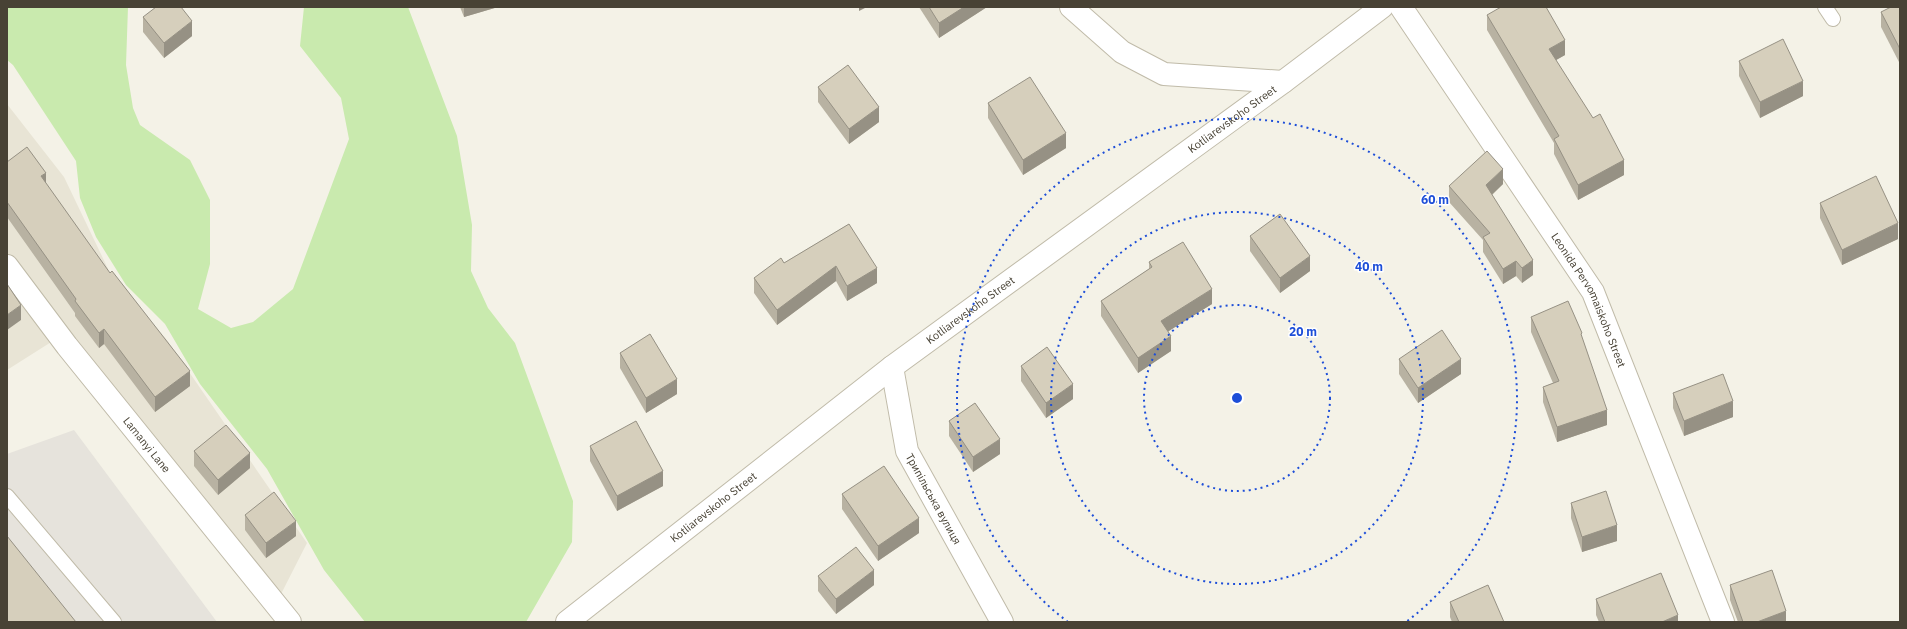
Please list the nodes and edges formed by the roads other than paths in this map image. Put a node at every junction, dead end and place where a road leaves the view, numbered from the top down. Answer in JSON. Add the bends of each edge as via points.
{"nodes":[{"id":1,"x":1071,"y":7,"type":"edge"},
{"id":2,"x":1382,"y":7,"type":"edge"},
{"id":3,"x":1401,"y":7,"type":"edge"},
{"id":4,"x":1825,"y":7,"type":"edge"},
{"id":5,"x":1833,"y":19,"type":"dead end"},
{"id":6,"x":1283,"y":82,"type":"junction"},
{"id":7,"x":7,"y":266,"type":"edge"},
{"id":8,"x":892,"y":367,"type":"junction"},
{"id":9,"x":7,"y":496,"type":"edge"},
{"id":10,"x":114,"y":622,"type":"edge"},
{"id":11,"x":290,"y":622,"type":"edge"},
{"id":12,"x":567,"y":622,"type":"edge"},
{"id":13,"x":1002,"y":622,"type":"edge"},
{"id":14,"x":1723,"y":622,"type":"edge"}],
"edges":[{"from":1,"to":6,"type":"street","via":[[1122,52],[1164,74]]},
{"from":2,"to":6,"type":"street","name":"Kotliarevskoho Street"},
{"from":3,"to":14,"type":"street","name":"Leonida Pervomaiskoho Street","via":[[1593,292]]},
{"from":4,"to":5,"type":"lane"},
{"from":6,"to":8,"type":"street","name":"Kotliarevskoho Street"},
{"from":7,"to":11,"type":"street","name":"Lamanyi Lane","via":[[68,346]]},
{"from":8,"to":12,"type":"street","name":"Kotliarevskoho Street"},
{"from":8,"to":13,"type":"street","name":"Трипільська вулиця","via":[[906,451]]},
{"from":9,"to":10,"type":"lane"}]}
